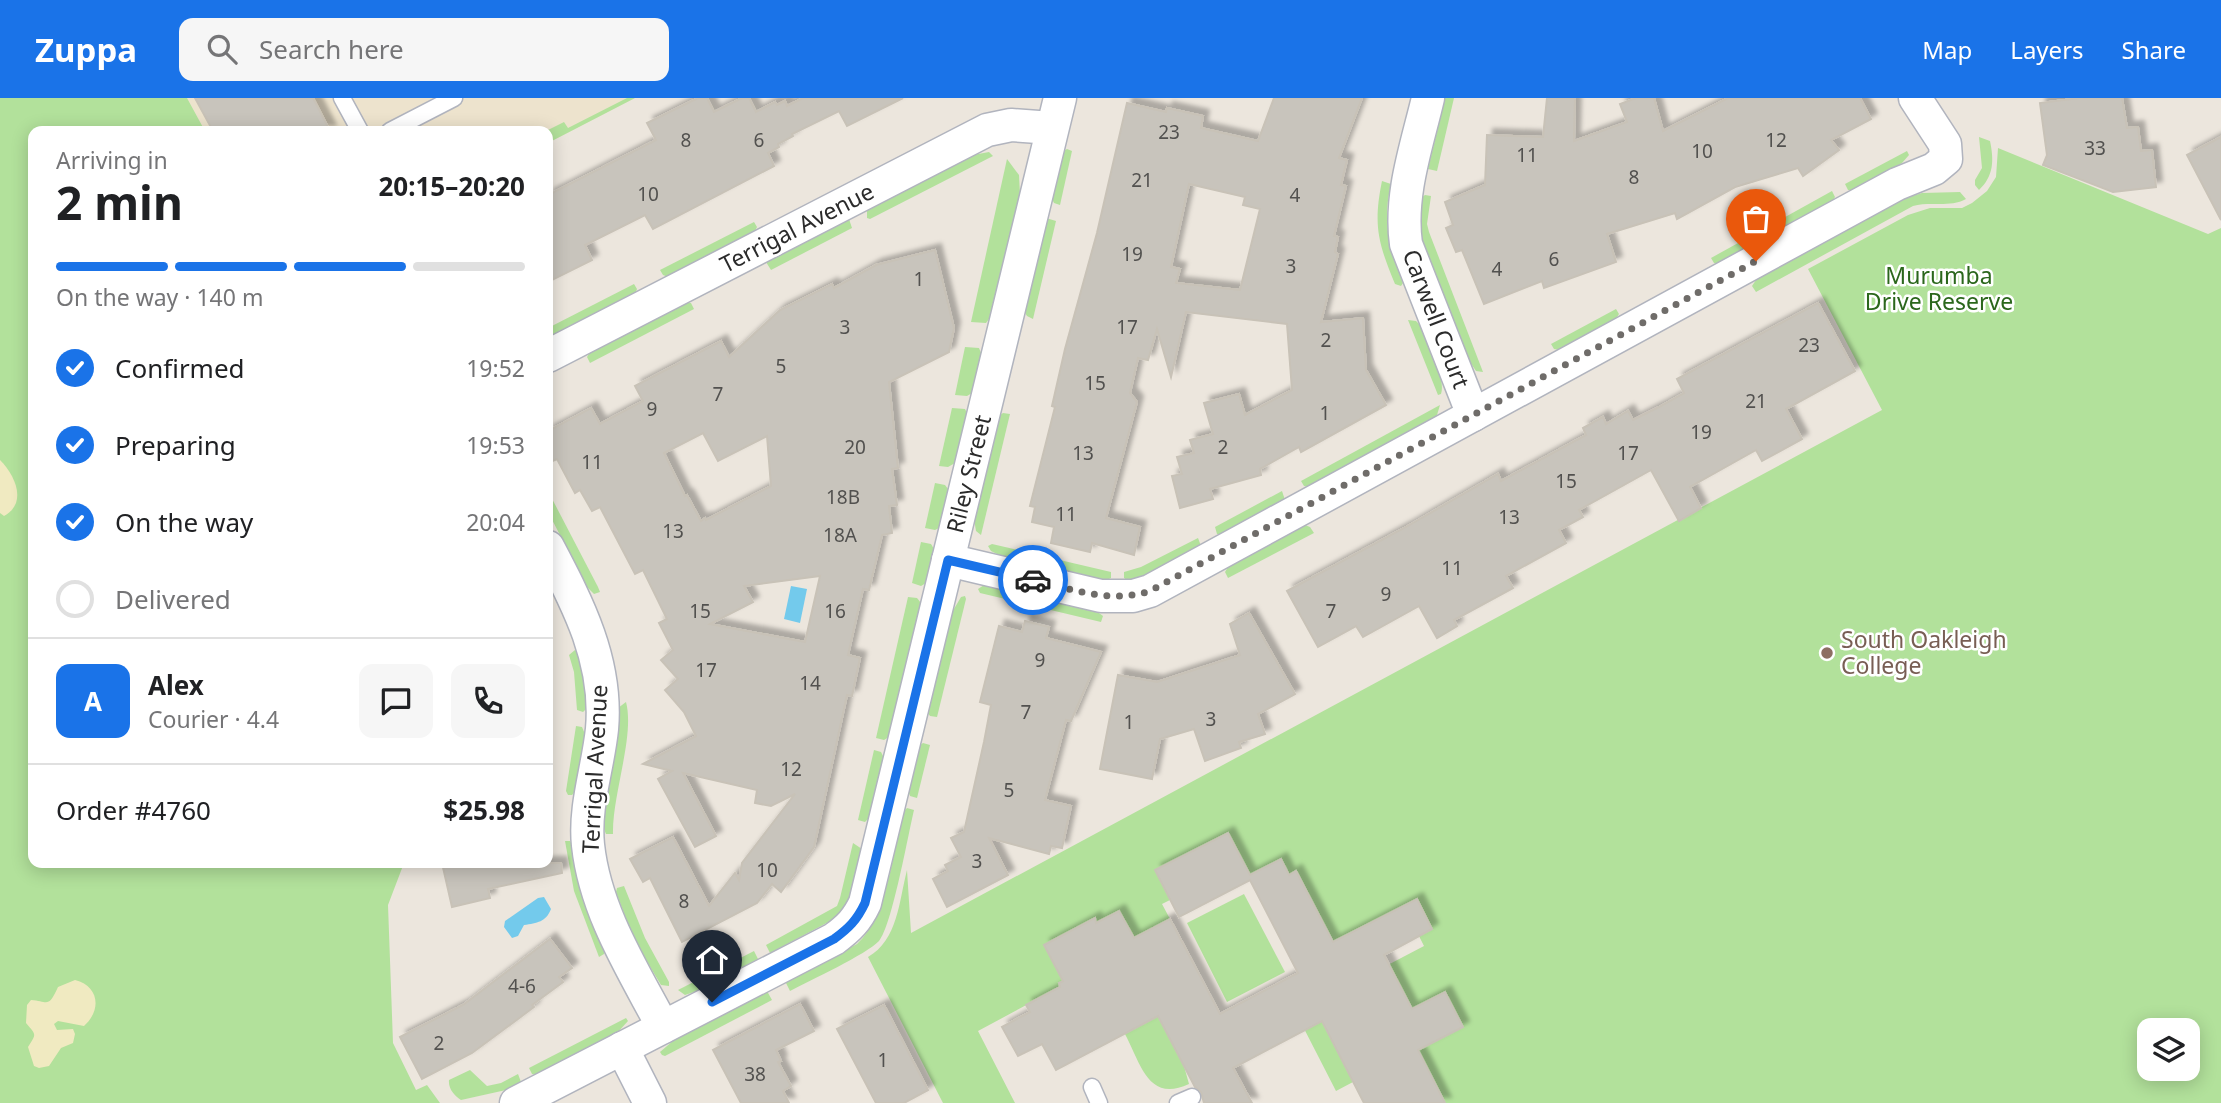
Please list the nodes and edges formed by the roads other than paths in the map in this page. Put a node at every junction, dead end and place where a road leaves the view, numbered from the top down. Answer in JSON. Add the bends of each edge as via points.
{"nodes":[{"id":1,"x":342,"y":98,"type":"edge"},
{"id":2,"x":454,"y":98,"type":"edge"},
{"id":3,"x":1428,"y":98,"type":"edge"},
{"id":4,"x":1915,"y":98,"type":"edge"},
{"id":5,"x":1056,"y":113,"type":"edge"},
{"id":6,"x":357,"y":126,"type":"edge"},
{"id":7,"x":400,"y":126,"type":"edge"},
{"id":8,"x":553,"y":352,"type":"edge"},
{"id":9,"x":1473,"y":415,"type":"junction"},
{"id":10,"x":553,"y":556,"type":"edge"},
{"id":11,"x":948,"y":560,"type":"junction"},
{"id":12,"x":663,"y":1027,"type":"junction"},
{"id":13,"x":622,"y":1048,"type":"junction"},
{"id":14,"x":1092,"y":1087,"type":"dead end"},
{"id":15,"x":516,"y":1103,"type":"edge"},
{"id":16,"x":650,"y":1103,"type":"edge"},
{"id":17,"x":1099,"y":1103,"type":"edge"}],
"edges":[{"from":1,"to":6,"type":"lane"},
{"from":2,"to":7,"type":"lane"},
{"from":3,"to":9,"type":"street","name":"Carwell Court","via":[[1403,223],[1406,244]]},
{"from":4,"to":9,"type":"street","via":[[1945,144],[1946,159],[1941,166],[1885,191]]},
{"from":5,"to":8,"type":"street","name":"Terrigal Avenue","via":[[988,130]]},
{"from":5,"to":11,"type":"street","name":"Riley Street"},
{"from":9,"to":11,"type":"street","via":[[1168,582],[1133,596],[1101,596]]},
{"from":10,"to":12,"type":"street","name":"Terrigal Avenue","via":[[578,603],[599,667],[602,729],[588,813],[592,870],[606,914]]},
{"from":11,"to":12,"type":"street","name":"Riley Street","via":[[858,918],[834,939]]},
{"from":12,"to":13,"type":"street","name":"Riley Street"},
{"from":13,"to":15,"type":"street","name":"Riley Street"},
{"from":13,"to":16,"type":"street"},
{"from":14,"to":17,"type":"lane"}]}
